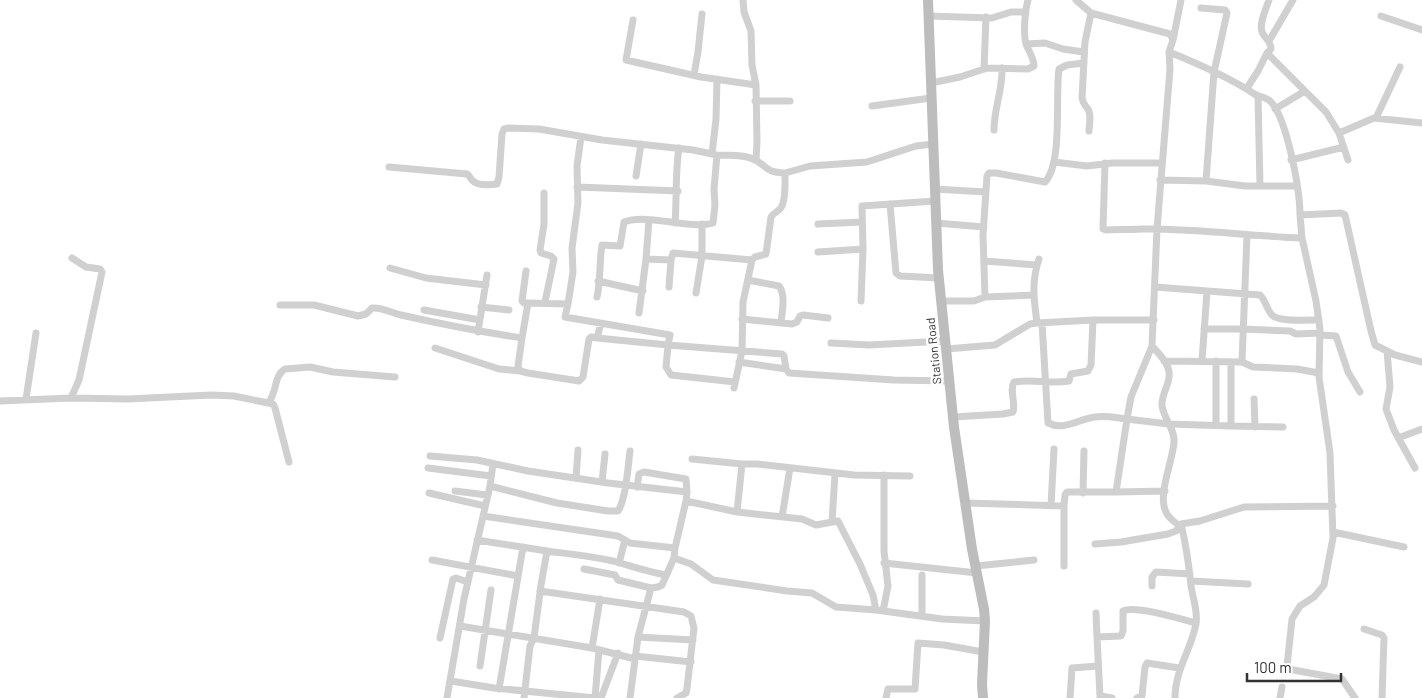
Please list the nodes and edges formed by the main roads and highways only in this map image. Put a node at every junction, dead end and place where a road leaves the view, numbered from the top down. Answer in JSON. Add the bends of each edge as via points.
{"nodes":[{"id":1,"x":928,"y":0,"type":"edge"},
{"id":2,"x":983,"y":698,"type":"edge"}],
"edges":[{"from":1,"to":2,"type":"main road","name":"Station Road","via":[[939,278],[952,417],[985,621]]}]}
